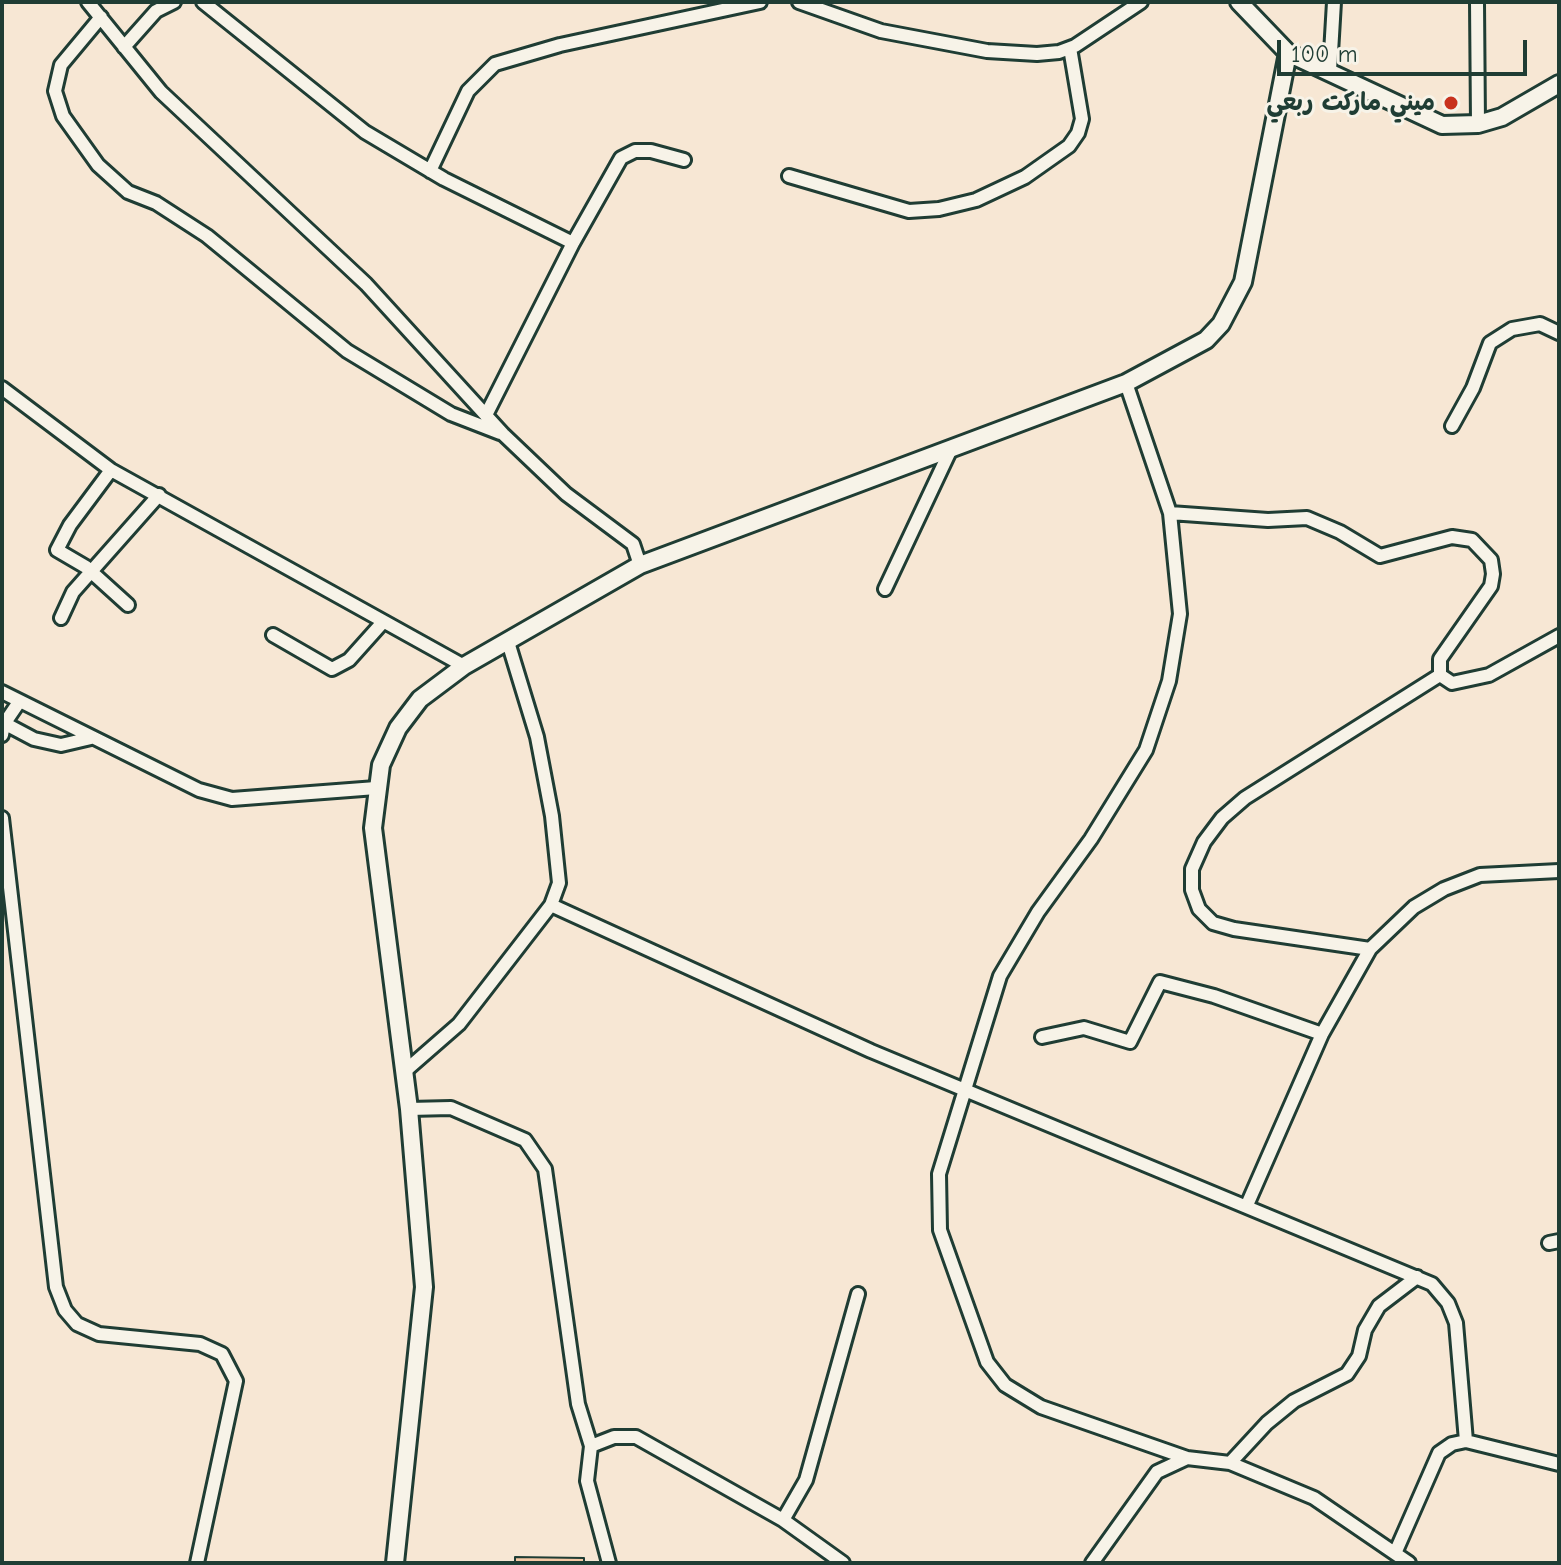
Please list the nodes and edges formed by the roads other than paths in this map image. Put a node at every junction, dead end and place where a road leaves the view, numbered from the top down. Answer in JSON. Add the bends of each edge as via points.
{"nodes":[{"id":1,"x":88,"y":2,"type":"edge"},
{"id":2,"x":174,"y":2,"type":"edge"},
{"id":3,"x":203,"y":2,"type":"edge"},
{"id":4,"x":760,"y":2,"type":"edge"},
{"id":5,"x":799,"y":2,"type":"edge"},
{"id":6,"x":1141,"y":2,"type":"edge"},
{"id":7,"x":1239,"y":2,"type":"edge"},
{"id":8,"x":1334,"y":2,"type":"edge"},
{"id":9,"x":1477,"y":2,"type":"edge"},
{"id":10,"x":101,"y":17,"type":"junction"},
{"id":11,"x":124,"y":47,"type":"junction"},
{"id":12,"x":1070,"y":48,"type":"junction"},
{"id":13,"x":1288,"y":53,"type":"junction"},
{"id":14,"x":1330,"y":70,"type":"junction"},
{"id":15,"x":1559,"y":84,"type":"edge"},
{"id":16,"x":1478,"y":124,"type":"junction"},
{"id":17,"x":684,"y":160,"type":"dead end"},
{"id":18,"x":430,"y":171,"type":"junction"},
{"id":19,"x":789,"y":176,"type":"dead end"},
{"id":20,"x":573,"y":243,"type":"junction"},
{"id":21,"x":1559,"y":333,"type":"edge"},
{"id":22,"x":1126,"y":383,"type":"junction"},
{"id":23,"x":2,"y":388,"type":"edge"},
{"id":24,"x":486,"y":415,"type":"junction"},
{"id":25,"x":1452,"y":426,"type":"dead end"},
{"id":26,"x":503,"y":434,"type":"junction"},
{"id":27,"x":950,"y":451,"type":"junction"},
{"id":28,"x":111,"y":470,"type":"junction"},
{"id":29,"x":159,"y":495,"type":"junction"},
{"id":30,"x":1170,"y":513,"type":"junction"},
{"id":31,"x":640,"y":565,"type":"junction"},
{"id":32,"x":91,"y":572,"type":"junction"},
{"id":33,"x":885,"y":589,"type":"dead end"},
{"id":34,"x":128,"y":605,"type":"dead end"},
{"id":35,"x":61,"y":618,"type":"dead end"},
{"id":36,"x":383,"y":622,"type":"junction"},
{"id":37,"x":273,"y":635,"type":"dead end"},
{"id":38,"x":1559,"y":636,"type":"edge"},
{"id":39,"x":508,"y":642,"type":"junction"},
{"id":40,"x":464,"y":666,"type":"junction"},
{"id":41,"x":1440,"y":675,"type":"junction"},
{"id":42,"x":2,"y":692,"type":"edge"},
{"id":43,"x":19,"y":702,"type":"junction"},
{"id":44,"x":3,"y":727,"type":"edge"},
{"id":45,"x":91,"y":738,"type":"junction"},
{"id":46,"x":376,"y":788,"type":"junction"},
{"id":47,"x":2,"y":818,"type":"edge"},
{"id":48,"x":1559,"y":871,"type":"edge"},
{"id":49,"x":551,"y":905,"type":"junction"},
{"id":50,"x":1370,"y":949,"type":"junction"},
{"id":51,"x":1322,"y":1034,"type":"junction"},
{"id":52,"x":1042,"y":1037,"type":"dead end"},
{"id":53,"x":404,"y":1072,"type":"junction"},
{"id":54,"x":964,"y":1089,"type":"junction"},
{"id":55,"x":409,"y":1109,"type":"junction"},
{"id":56,"x":1247,"y":1205,"type":"junction"},
{"id":57,"x":1417,"y":1277,"type":"junction"},
{"id":58,"x":858,"y":1294,"type":"dead end"},
{"id":59,"x":1466,"y":1441,"type":"junction"},
{"id":60,"x":591,"y":1446,"type":"junction"},
{"id":61,"x":1187,"y":1458,"type":"junction"},
{"id":62,"x":1230,"y":1463,"type":"junction"},
{"id":63,"x":1559,"y":1464,"type":"edge"},
{"id":64,"x":783,"y":1520,"type":"junction"},
{"id":65,"x":1396,"y":1551,"type":"junction"},
{"id":66,"x":197,"y":1563,"type":"edge"},
{"id":67,"x":395,"y":1563,"type":"edge"},
{"id":68,"x":609,"y":1563,"type":"edge"},
{"id":69,"x":843,"y":1563,"type":"edge"},
{"id":70,"x":1092,"y":1563,"type":"edge"},
{"id":71,"x":1409,"y":1563,"type":"edge"}],
"edges":[{"from":1,"to":10,"type":"street"},
{"from":2,"to":11,"type":"street","via":[[156,11]]},
{"from":3,"to":18,"type":"street","via":[[365,132]]},
{"from":4,"to":18,"type":"street","via":[[495,64],[468,91]]},
{"from":5,"to":12,"type":"street","via":[[881,31],[987,51],[1037,54]]},
{"from":6,"to":12,"type":"street"},
{"from":7,"to":13,"type":"street"},
{"from":8,"to":14,"type":"street"},
{"from":9,"to":16,"type":"street"},
{"from":10,"to":11,"type":"street"},
{"from":10,"to":26,"type":"street","via":[[61,65],[55,91],[63,116],[98,165],[128,192],[156,203],[207,236],[347,351],[451,414]]},
{"from":11,"to":24,"type":"street","via":[[172,102],[366,284]]},
{"from":12,"to":19,"type":"street","via":[[1082,119],[1078,133],[1069,146],[1025,177],[976,200],[909,211]]},
{"from":13,"to":14,"type":"street"},
{"from":13,"to":22,"type":"street","via":[[1243,282],[1234,302],[1206,340]]},
{"from":14,"to":16,"type":"street","via":[[1442,125]]},
{"from":15,"to":16,"type":"street","via":[[1514,111]]},
{"from":17,"to":20,"type":"street","via":[[651,151],[621,158]]},
{"from":18,"to":20,"type":"street"},
{"from":20,"to":24,"type":"street"},
{"from":21,"to":25,"type":"street","via":[[1540,324],[1512,329],[1490,343]]},
{"from":22,"to":27,"type":"street"},
{"from":22,"to":30,"type":"street"},
{"from":23,"to":28,"type":"street"},
{"from":24,"to":26,"type":"street"},
{"from":26,"to":31,"type":"street","via":[[566,494],[633,544]]},
{"from":27,"to":31,"type":"street"},
{"from":27,"to":33,"type":"street"},
{"from":28,"to":29,"type":"street"},
{"from":28,"to":32,"type":"street","via":[[57,550]]},
{"from":29,"to":32,"type":"street"},
{"from":29,"to":36,"type":"street"},
{"from":30,"to":41,"type":"street","via":[[1307,518],[1380,556],[1452,537],[1472,540],[1491,560],[1491,586],[1440,659]]},
{"from":30,"to":54,"type":"street","via":[[1180,614],[1169,681],[1146,750],[1000,976]]},
{"from":31,"to":39,"type":"street"},
{"from":32,"to":34,"type":"street"},
{"from":32,"to":35,"type":"street","via":[[73,592]]},
{"from":36,"to":37,"type":"street","via":[[349,660],[332,669]]},
{"from":36,"to":40,"type":"street"},
{"from":38,"to":41,"type":"street","via":[[1489,675],[1452,683]]},
{"from":39,"to":40,"type":"street"},
{"from":39,"to":49,"type":"street","via":[[537,737],[552,816],[559,883]]},
{"from":40,"to":46,"type":"street","via":[[420,699],[398,728]]},
{"from":41,"to":50,"type":"street","via":[[1233,808],[1212,830],[1192,869],[1194,899],[1213,923]]},
{"from":42,"to":43,"type":"street"},
{"from":43,"to":44,"type":"street"},
{"from":43,"to":45,"type":"street"},
{"from":44,"to":45,"type":"street","via":[[61,745]]},
{"from":45,"to":46,"type":"street","via":[[199,790],[232,799]]},
{"from":46,"to":53,"type":"street","via":[[373,828]]},
{"from":47,"to":66,"type":"street","via":[[56,1287],[65,1310],[77,1324],[99,1334],[200,1344],[222,1354],[236,1381]]},
{"from":48,"to":50,"type":"street","via":[[1480,875],[1444,889],[1414,907]]},
{"from":49,"to":53,"type":"street","via":[[459,1024]]},
{"from":49,"to":54,"type":"street"},
{"from":50,"to":51,"type":"street"},
{"from":51,"to":52,"type":"street","via":[[1160,982],[1130,1042],[1084,1028]]},
{"from":51,"to":56,"type":"street"},
{"from":53,"to":55,"type":"street"},
{"from":54,"to":56,"type":"street"},
{"from":54,"to":61,"type":"street","via":[[939,1174],[940,1230],[987,1362],[1005,1385],[1041,1407]]},
{"from":55,"to":60,"type":"street","via":[[451,1108],[525,1140],[545,1169],[578,1404]]},
{"from":55,"to":67,"type":"street","via":[[424,1287]]},
{"from":56,"to":57,"type":"street"},
{"from":57,"to":59,"type":"street","via":[[1432,1284],[1456,1323]]},
{"from":57,"to":62,"type":"street","via":[[1379,1306],[1347,1374],[1294,1401]]},
{"from":58,"to":64,"type":"street","via":[[806,1480]]},
{"from":59,"to":63,"type":"street"},
{"from":59,"to":65,"type":"street","via":[[1439,1453]]},
{"from":60,"to":64,"type":"street","via":[[614,1437],[636,1437]]},
{"from":60,"to":68,"type":"street","via":[[587,1481]]},
{"from":61,"to":62,"type":"street"},
{"from":61,"to":70,"type":"street","via":[[1157,1472]]},
{"from":62,"to":65,"type":"street","via":[[1314,1498]]},
{"from":64,"to":69,"type":"street"},
{"from":65,"to":71,"type":"street"}]}
